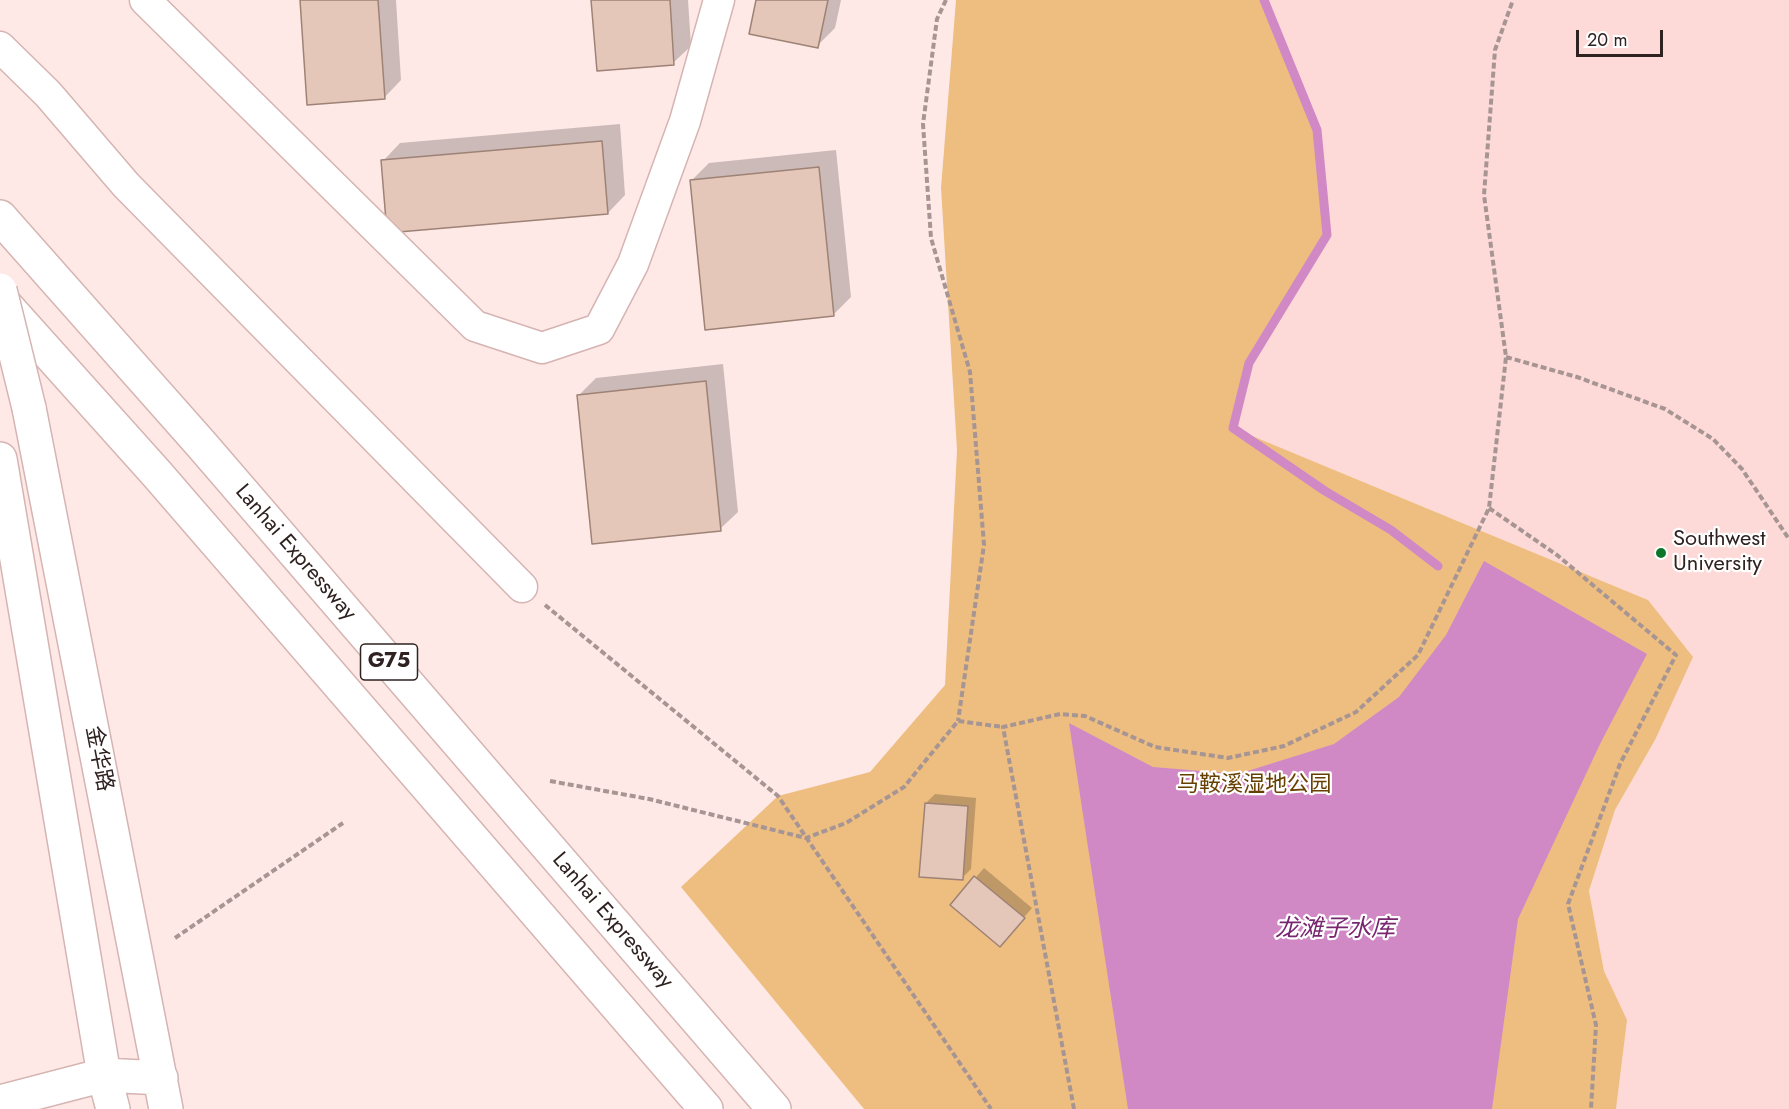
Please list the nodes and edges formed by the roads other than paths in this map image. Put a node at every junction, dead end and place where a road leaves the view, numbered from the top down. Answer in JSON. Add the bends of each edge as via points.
{"nodes":[{"id":1,"x":145,"y":0,"type":"edge"},
{"id":2,"x":719,"y":0,"type":"edge"},
{"id":3,"x":0,"y":47,"type":"edge"},
{"id":4,"x":0,"y":218,"type":"edge"},
{"id":5,"x":0,"y":290,"type":"edge"},
{"id":6,"x":0,"y":299,"type":"edge"},
{"id":7,"x":0,"y":459,"type":"edge"},
{"id":8,"x":522,"y":587,"type":"road end"},
{"id":9,"x":104,"y":1075,"type":"junction"},
{"id":10,"x":164,"y":1094,"type":"edge"},
{"id":11,"x":0,"y":1102,"type":"edge"},
{"id":12,"x":111,"y":1109,"type":"edge"},
{"id":13,"x":706,"y":1109,"type":"edge"},
{"id":14,"x":774,"y":1109,"type":"edge"}],
"edges":[{"from":1,"to":2,"type":"lane","via":[[475,326],[542,348],[599,328],[633,264],[685,121]]},
{"from":3,"to":8,"type":"lane","via":[[48,94],[134,193]]},
{"from":4,"to":14,"type":"main road","name":"Lanhai Expressway","number":"G75","via":[[201,444]]},
{"from":5,"to":10,"type":"main road","name":"金华路","bridge":true,"via":[[29,408]]},
{"from":6,"to":13,"type":"main road","number":"G75","via":[[157,474]]},
{"from":7,"to":9,"type":"main road","name":"金华路"},
{"from":9,"to":10,"type":"main road"},
{"from":9,"to":11,"type":"main road"},
{"from":9,"to":12,"type":"main road","name":"金华路"},
{"from":10,"to":12,"type":"main road"}]}
